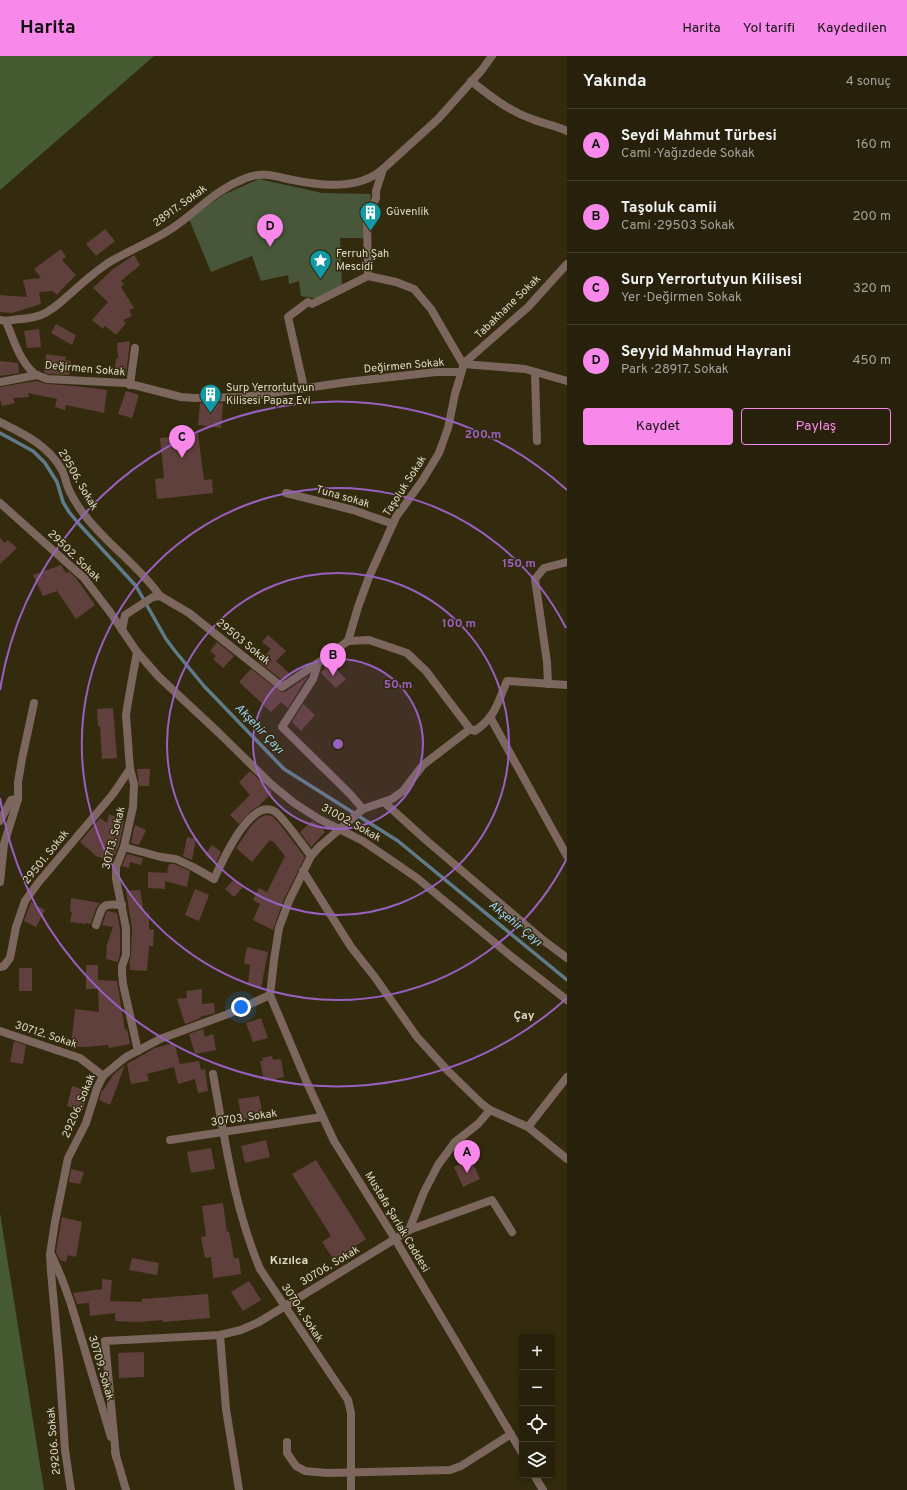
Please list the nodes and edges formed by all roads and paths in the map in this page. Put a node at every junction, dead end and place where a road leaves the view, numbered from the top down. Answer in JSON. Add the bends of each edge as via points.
{"nodes":[{"id":1,"x":492,"y":56,"type":"edge"},
{"id":2,"x":471,"y":81,"type":"junction"},
{"id":3,"x":567,"y":131,"type":"edge"},
{"id":4,"x":383,"y":170,"type":"junction"},
{"id":5,"x":567,"y":264,"type":"edge"},
{"id":6,"x":368,"y":276,"type":"junction"},
{"id":7,"x":3,"y":321,"type":"edge"},
{"id":8,"x":135,"y":348,"type":"dead end"},
{"id":9,"x":462,"y":368,"type":"junction"},
{"id":10,"x":535,"y":372,"type":"junction"},
{"id":11,"x":37,"y":375,"type":"junction"},
{"id":12,"x":567,"y":381,"type":"edge"},
{"id":13,"x":0,"y":382,"type":"edge"},
{"id":14,"x":130,"y":385,"type":"junction"},
{"id":15,"x":304,"y":388,"type":"junction"},
{"id":16,"x":0,"y":422,"type":"edge"},
{"id":17,"x":537,"y":441,"type":"dead end"},
{"id":18,"x":286,"y":493,"type":"dead end"},
{"id":19,"x":0,"y":502,"type":"edge"},
{"id":20,"x":393,"y":524,"type":"junction"},
{"id":21,"x":567,"y":562,"type":"edge"},
{"id":22,"x":157,"y":596,"type":"junction"},
{"id":23,"x":122,"y":630,"type":"junction"},
{"id":24,"x":348,"y":641,"type":"junction"},
{"id":25,"x":137,"y":652,"type":"junction"},
{"id":26,"x":318,"y":663,"type":"junction"},
{"id":27,"x":548,"y":684,"type":"junction"},
{"id":28,"x":567,"y":685,"type":"edge"},
{"id":29,"x":34,"y":703,"type":"dead end"},
{"id":30,"x":490,"y":717,"type":"junction"},
{"id":31,"x":470,"y":729,"type":"junction"},
{"id":32,"x":130,"y":769,"type":"junction"},
{"id":33,"x":18,"y":799,"type":"junction"},
{"id":34,"x":384,"y":802,"type":"junction"},
{"id":35,"x":363,"y":809,"type":"junction"},
{"id":36,"x":0,"y":821,"type":"edge"},
{"id":37,"x":340,"y":829,"type":"junction"},
{"id":38,"x":124,"y":847,"type":"junction"},
{"id":39,"x":311,"y":856,"type":"junction"},
{"id":40,"x":567,"y":856,"type":"edge"},
{"id":41,"x":303,"y":871,"type":"junction"},
{"id":42,"x":0,"y":882,"type":"edge"},
{"id":43,"x":122,"y":905,"type":"junction"},
{"id":44,"x":96,"y":925,"type":"dead end"},
{"id":45,"x":567,"y":958,"type":"edge"},
{"id":46,"x":0,"y":967,"type":"edge"},
{"id":47,"x":270,"y":995,"type":"junction"},
{"id":48,"x":567,"y":1000,"type":"edge"},
{"id":49,"x":0,"y":1031,"type":"edge"},
{"id":50,"x":138,"y":1051,"type":"junction"},
{"id":51,"x":213,"y":1074,"type":"dead end"},
{"id":52,"x":103,"y":1076,"type":"junction"},
{"id":53,"x":567,"y":1077,"type":"edge"},
{"id":54,"x":490,"y":1110,"type":"junction"},
{"id":55,"x":322,"y":1117,"type":"junction"},
{"id":56,"x":528,"y":1127,"type":"junction"},
{"id":57,"x":223,"y":1132,"type":"junction"},
{"id":58,"x":170,"y":1140,"type":"dead end"},
{"id":59,"x":567,"y":1159,"type":"edge"},
{"id":60,"x":409,"y":1230,"type":"junction"},
{"id":61,"x":512,"y":1232,"type":"dead end"},
{"id":62,"x":395,"y":1240,"type":"junction"},
{"id":63,"x":50,"y":1254,"type":"junction"},
{"id":64,"x":286,"y":1306,"type":"junction"},
{"id":65,"x":220,"y":1336,"type":"junction"},
{"id":66,"x":511,"y":1434,"type":"junction"},
{"id":67,"x":287,"y":1442,"type":"dead end"},
{"id":68,"x":519,"y":1448,"type":"edge"},
{"id":69,"x":116,"y":1457,"type":"junction"},
{"id":70,"x":351,"y":1472,"type":"junction"},
{"id":71,"x":536,"y":1478,"type":"edge"},
{"id":72,"x":71,"y":1490,"type":"edge"},
{"id":73,"x":126,"y":1490,"type":"edge"},
{"id":74,"x":239,"y":1490,"type":"edge"},
{"id":75,"x":351,"y":1490,"type":"edge"},
{"id":76,"x":543,"y":1490,"type":"edge"}],
"edges":[{"from":1,"to":2,"type":"street"},
{"from":2,"to":3,"type":"street","via":[[509,109],[532,120]]},
{"from":2,"to":4,"type":"street","via":[[438,119]]},
{"from":4,"to":6,"type":"street","via":[[367,220]]},
{"from":4,"to":7,"type":"street","name":"28917. Sokak","via":[[356,182],[332,186],[255,174],[217,192],[174,227],[109,263],[41,316]]},
{"from":5,"to":9,"type":"street","name":"Tabakhane Sokak","via":[[528,307]]},
{"from":6,"to":9,"type":"street","via":[[414,289],[431,309]]},
{"from":6,"to":15,"type":"street","via":[[312,304],[308,302],[288,317]]},
{"from":7,"to":11,"type":"street","name":"Değirmen Sokak","via":[[27,367]]},
{"from":8,"to":14,"type":"street"},
{"from":9,"to":10,"type":"street","name":"Değirmen Sokak","via":[[525,369]]},
{"from":9,"to":15,"type":"street","name":"Değirmen Sokak"},
{"from":9,"to":20,"type":"street","name":"Taşoluk Sokak","via":[[448,428],[439,453]]},
{"from":10,"to":12,"type":"street","name":"Değirmen Sokak"},
{"from":10,"to":17,"type":"street"},
{"from":11,"to":13,"type":"street"},
{"from":11,"to":14,"type":"street","name":"Değirmen Sokak","via":[[47,379]]},
{"from":14,"to":15,"type":"street","name":"Değirmen Sokak","via":[[194,398],[245,397]]},
{"from":16,"to":22,"type":"street","name":"29506. Sokak","via":[[39,442],[47,450],[62,471],[78,507],[87,519],[138,571]]},
{"from":18,"to":20,"type":"street","name":"Tuna sokak","via":[[353,510]]},
{"from":19,"to":23,"type":"street","name":"29502. Sokak","via":[[84,578]]},
{"from":20,"to":24,"type":"street","name":"Taşoluk Sokak","via":[[358,607]]},
{"from":21,"to":27,"type":"street","via":[[544,568],[535,579],[548,662]]},
{"from":22,"to":23,"type":"street","via":[[125,615]]},
{"from":22,"to":26,"type":"street","name":"29503 Sokak","via":[[190,613],[282,687]]},
{"from":23,"to":25,"type":"street","name":"29502. Sokak"},
{"from":24,"to":26,"type":"street"},
{"from":24,"to":31,"type":"street","via":[[369,640],[407,653],[426,671]]},
{"from":25,"to":32,"type":"street","name":"30713. Sokak","via":[[126,715]]},
{"from":25,"to":37,"type":"street","name":"31002. Sokak","via":[[159,677],[271,784],[294,803]]},
{"from":26,"to":35,"type":"street","via":[[313,679],[282,727]]},
{"from":27,"to":28,"type":"street"},
{"from":27,"to":30,"type":"street","via":[[507,681]]},
{"from":29,"to":33,"type":"street","via":[[18,782]]},
{"from":30,"to":31,"type":"street","via":[[475,731]]},
{"from":30,"to":40,"type":"street"},
{"from":31,"to":34,"type":"street","via":[[423,765],[403,791]]},
{"from":32,"to":38,"type":"street","name":"30713. Sokak","via":[[134,784],[133,807]]},
{"from":32,"to":46,"type":"street","name":"29501. Sokak","via":[[113,794],[25,901],[16,927],[10,958]]},
{"from":33,"to":36,"type":"street","via":[[11,800]]},
{"from":33,"to":42,"type":"street","via":[[4,844]]},
{"from":34,"to":35,"type":"street"},
{"from":34,"to":45,"type":"street"},
{"from":35,"to":37,"type":"street"},
{"from":37,"to":39,"type":"street"},
{"from":37,"to":48,"type":"street","name":"31002. Sokak","via":[[363,841],[418,878]]},
{"from":38,"to":39,"type":"street","via":[[176,859],[214,879],[243,827],[255,815],[269,809],[278,813]]},
{"from":38,"to":43,"type":"street","name":"30713. Sokak","via":[[116,867]]},
{"from":39,"to":41,"type":"street"},
{"from":41,"to":47,"type":"street","via":[[279,928]]},
{"from":41,"to":54,"type":"street","via":[[351,947],[417,1037],[447,1070]]},
{"from":43,"to":44,"type":"street","via":[[105,906]]},
{"from":43,"to":50,"type":"street","name":"30713. Sokak","via":[[127,943],[122,972]]},
{"from":47,"to":50,"type":"street","name":"29206. Sokak"},
{"from":47,"to":55,"type":"street","name":"Mustafa Şarlak Caddesi"},
{"from":49,"to":52,"type":"street","name":"30712. Sokak","via":[[80,1058]]},
{"from":50,"to":52,"type":"street","name":"29206. Sokak"},
{"from":51,"to":57,"type":"street","name":"30704. Sokak"},
{"from":52,"to":63,"type":"street","name":"29206. Sokak","via":[[86,1123],[72,1148],[65,1168]]},
{"from":53,"to":56,"type":"street"},
{"from":54,"to":56,"type":"street"},
{"from":54,"to":60,"type":"street","via":[[478,1124],[455,1142],[438,1165]]},
{"from":55,"to":57,"type":"street","name":"30703. Sokak"},
{"from":55,"to":62,"type":"street","name":"Mustafa Şarlak Caddesi"},
{"from":56,"to":59,"type":"street"},
{"from":57,"to":58,"type":"street","name":"30703. Sokak"},
{"from":57,"to":64,"type":"street","name":"30704. Sokak","via":[[250,1245],[260,1269]]},
{"from":60,"to":61,"type":"street","name":"30706. Sokak","via":[[492,1200]]},
{"from":60,"to":62,"type":"street","name":"30706. Sokak"},
{"from":62,"to":64,"type":"street","name":"30706. Sokak"},
{"from":62,"to":66,"type":"street","name":"Mustafa Şarlak Caddesi"},
{"from":63,"to":69,"type":"street","name":"30709. Sokak","via":[[71,1304]]},
{"from":63,"to":72,"type":"street","name":"29206. Sokak","via":[[65,1450]]},
{"from":64,"to":65,"type":"street","name":"30706. Sokak","via":[[259,1322]]},
{"from":64,"to":70,"type":"street","name":"30704. Sokak","via":[[348,1400],[351,1413]]},
{"from":65,"to":69,"type":"street","name":"30706. Sokak","via":[[105,1341]]},
{"from":65,"to":74,"type":"street","via":[[226,1409]]},
{"from":66,"to":68,"type":"street","name":"Mustafa Şarlak Caddesi"},
{"from":66,"to":70,"type":"street","via":[[461,1466],[450,1470]]},
{"from":67,"to":70,"type":"street","via":[[287,1454],[296,1466],[305,1471]]},
{"from":69,"to":73,"type":"street","name":"30709. Sokak"},
{"from":70,"to":75,"type":"street","name":"30704. Sokak"},
{"from":71,"to":76,"type":"street"}]}
